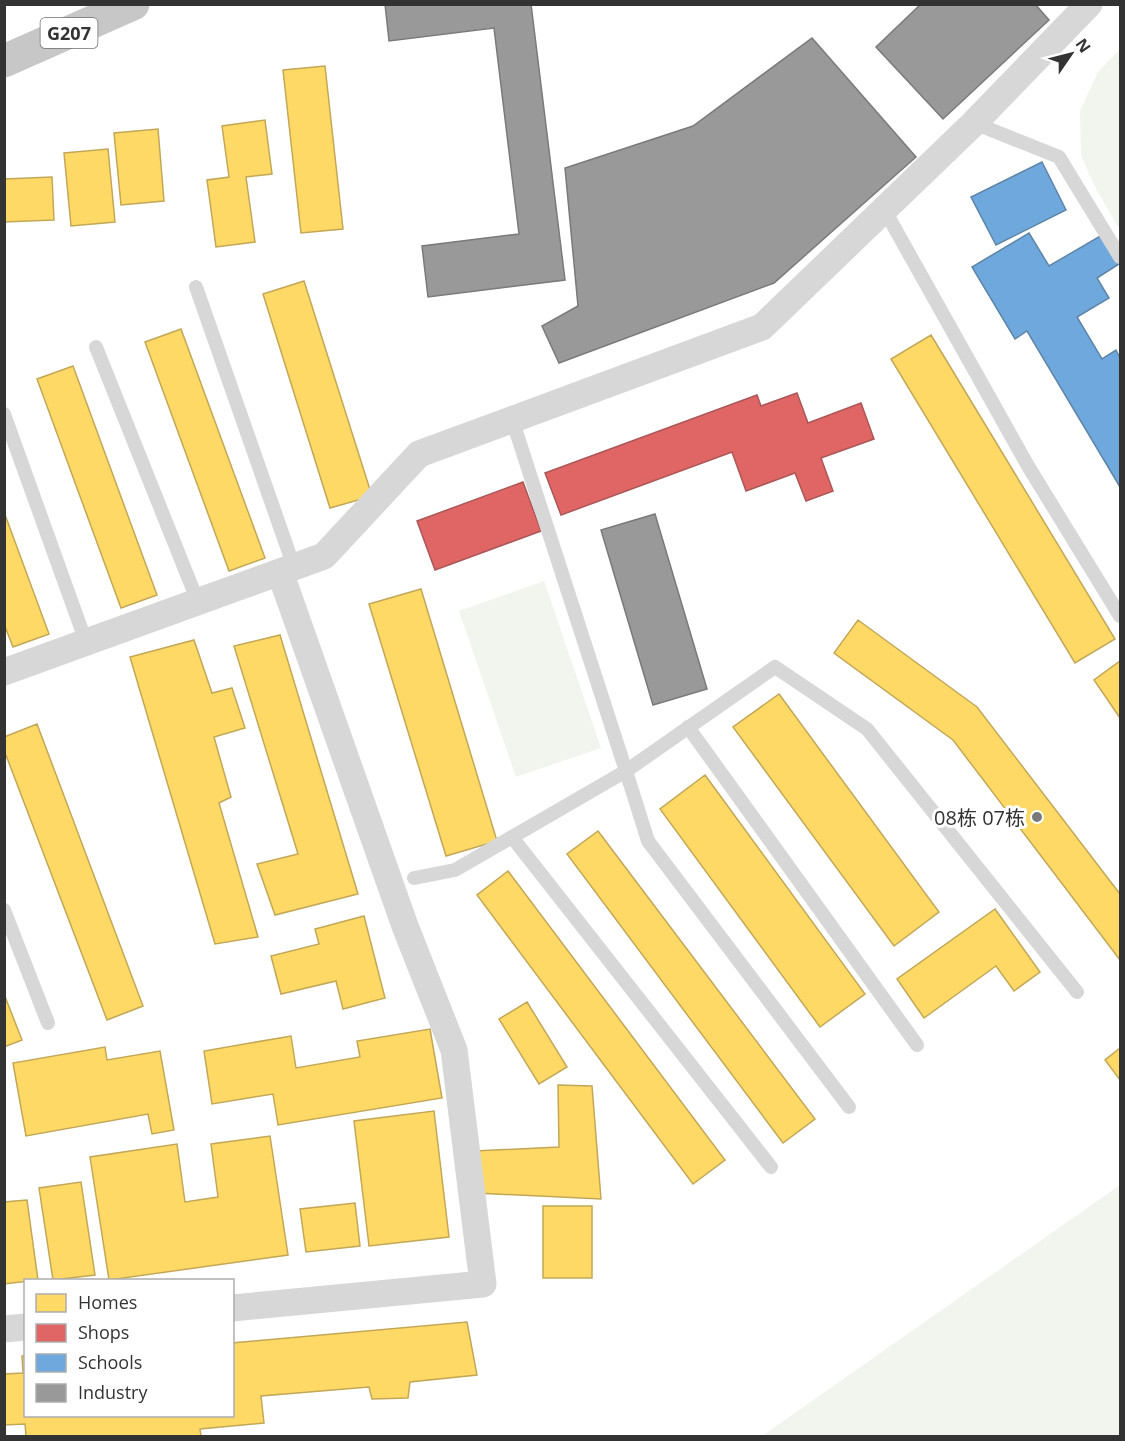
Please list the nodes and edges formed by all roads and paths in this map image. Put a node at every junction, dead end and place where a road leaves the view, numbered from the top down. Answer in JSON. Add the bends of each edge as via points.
{"nodes":[{"id":1,"x":133,"y":4,"type":"edge"},
{"id":2,"x":1089,"y":4,"type":"edge"},
{"id":3,"x":4,"y":61,"type":"edge"},
{"id":4,"x":974,"y":123,"type":"junction"},
{"id":5,"x":884,"y":209,"type":"junction"},
{"id":6,"x":1120,"y":257,"type":"edge"},
{"id":7,"x":196,"y":287,"type":"dead end"},
{"id":8,"x":96,"y":347,"type":"dead end"},
{"id":9,"x":4,"y":414,"type":"edge"},
{"id":10,"x":512,"y":419,"type":"junction"},
{"id":11,"x":287,"y":570,"type":"junction"},
{"id":12,"x":198,"y":602,"type":"junction"},
{"id":13,"x":1120,"y":616,"type":"edge"},
{"id":14,"x":86,"y":642,"type":"junction"},
{"id":15,"x":4,"y":672,"type":"edge"},
{"id":16,"x":688,"y":727,"type":"junction"},
{"id":17,"x":626,"y":771,"type":"junction"},
{"id":18,"x":512,"y":837,"type":"junction"},
{"id":19,"x":414,"y":878,"type":"dead end"},
{"id":20,"x":4,"y":910,"type":"edge"},
{"id":21,"x":1077,"y":992,"type":"dead end"},
{"id":22,"x":48,"y":1023,"type":"dead end"},
{"id":23,"x":917,"y":1045,"type":"dead end"},
{"id":24,"x":849,"y":1107,"type":"dead end"},
{"id":25,"x":771,"y":1167,"type":"dead end"},
{"id":26,"x":234,"y":1308,"type":"edge"},
{"id":27,"x":24,"y":1327,"type":"edge"},
{"id":28,"x":4,"y":1329,"type":"edge"}],
"edges":[{"from":1,"to":3,"type":"highway","number":"G207"},
{"from":2,"to":4,"type":"street"},
{"from":4,"to":5,"type":"street"},
{"from":4,"to":6,"type":"lane","via":[[1059,157]]},
{"from":5,"to":10,"type":"street","via":[[762,327]]},
{"from":5,"to":13,"type":"lane","via":[[1028,466]]},
{"from":7,"to":11,"type":"lane"},
{"from":8,"to":12,"type":"lane"},
{"from":9,"to":14,"type":"lane"},
{"from":10,"to":11,"type":"street","via":[[418,454],[324,556]]},
{"from":10,"to":17,"type":"lane"},
{"from":11,"to":12,"type":"street"},
{"from":11,"to":26,"type":"street","via":[[405,926],[454,1050],[483,1284]]},
{"from":12,"to":14,"type":"street"},
{"from":14,"to":15,"type":"street"},
{"from":16,"to":17,"type":"lane"},
{"from":16,"to":21,"type":"lane","via":[[775,667],[867,729]]},
{"from":16,"to":23,"type":"lane"},
{"from":17,"to":18,"type":"lane"},
{"from":17,"to":24,"type":"lane","via":[[648,841]]},
{"from":18,"to":19,"type":"lane","via":[[455,870]]},
{"from":18,"to":25,"type":"lane"},
{"from":20,"to":22,"type":"lane"},
{"from":27,"to":28,"type":"street"}]}
